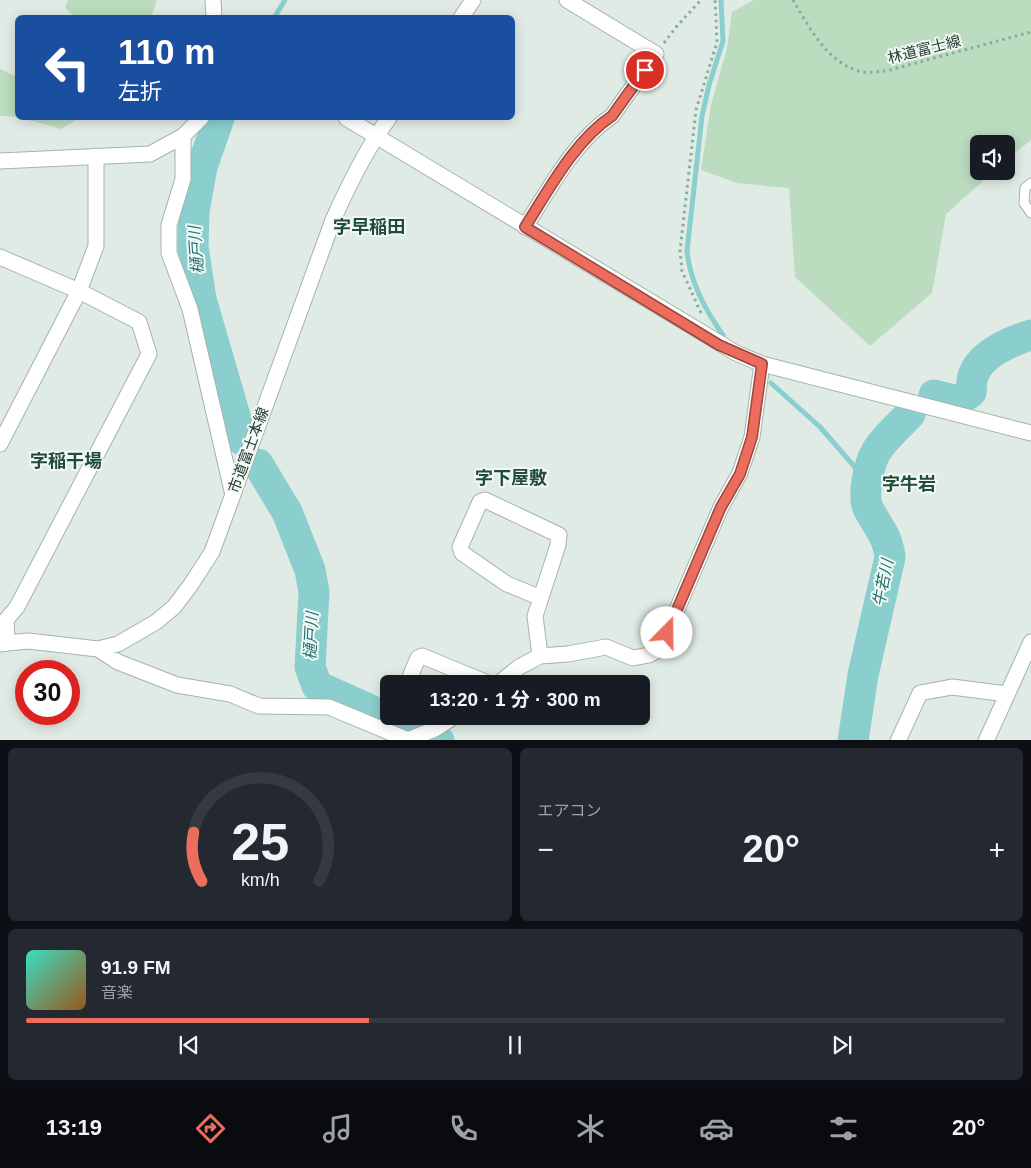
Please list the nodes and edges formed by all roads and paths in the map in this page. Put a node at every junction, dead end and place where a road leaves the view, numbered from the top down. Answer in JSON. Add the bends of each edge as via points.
{"nodes":[{"id":1,"x":213,"y":0,"type":"edge"},
{"id":2,"x":473,"y":0,"type":"edge"},
{"id":3,"x":567,"y":0,"type":"edge"},
{"id":4,"x":701,"y":0,"type":"edge"},
{"id":5,"x":715,"y":0,"type":"edge"},
{"id":6,"x":793,"y":0,"type":"edge"},
{"id":7,"x":214,"y":15,"type":"edge"},
{"id":8,"x":462,"y":15,"type":"edge"},
{"id":9,"x":1031,"y":32,"type":"edge"},
{"id":10,"x":656,"y":54,"type":"junction"},
{"id":11,"x":199,"y":120,"type":"edge"},
{"id":12,"x":349,"y":120,"type":"edge"},
{"id":13,"x":387,"y":120,"type":"edge"},
{"id":14,"x":183,"y":136,"type":"junction"},
{"id":15,"x":375,"y":136,"type":"junction"},
{"id":16,"x":96,"y":156,"type":"junction"},
{"id":17,"x":0,"y":161,"type":"edge"},
{"id":18,"x":1031,"y":183,"type":"edge"},
{"id":19,"x":1031,"y":213,"type":"edge"},
{"id":20,"x":525,"y":227,"type":"junction"},
{"id":21,"x":0,"y":257,"type":"edge"},
{"id":22,"x":80,"y":291,"type":"junction"},
{"id":23,"x":698,"y":332,"type":"junction"},
{"id":24,"x":762,"y":364,"type":"junction"},
{"id":25,"x":1031,"y":433,"type":"edge"},
{"id":26,"x":0,"y":444,"type":"edge"},
{"id":27,"x":232,"y":495,"type":"junction"},
{"id":28,"x":541,"y":598,"type":"junction"},
{"id":29,"x":3,"y":616,"type":"edge"},
{"id":30,"x":1031,"y":642,"type":"edge"},
{"id":31,"x":3,"y":644,"type":"edge"},
{"id":32,"x":98,"y":649,"type":"junction"},
{"id":33,"x":540,"y":656,"type":"junction"},
{"id":34,"x":411,"y":675,"type":"edge"},
{"id":35,"x":468,"y":675,"type":"edge"},
{"id":36,"x":509,"y":675,"type":"edge"},
{"id":37,"x":1007,"y":694,"type":"junction"},
{"id":38,"x":440,"y":725,"type":"edge"},
{"id":39,"x":408,"y":740,"type":"edge"},
{"id":40,"x":898,"y":740,"type":"edge"},
{"id":41,"x":986,"y":740,"type":"edge"}],
"edges":[{"from":1,"to":7,"type":"street"},
{"from":2,"to":8,"type":"street"},
{"from":3,"to":10,"type":"street"},
{"from":4,"to":10,"type":"path"},
{"from":5,"to":23,"type":"path","via":[[717,42],[696,110],[680,251],[682,271],[704,320]]},
{"from":6,"to":9,"type":"path","name":"林道富士線","via":[[812,32],[838,62],[862,72],[894,69]]},
{"from":10,"to":20,"type":"street","via":[[612,116],[570,158]]},
{"from":11,"to":14,"type":"street"},
{"from":12,"to":15,"type":"street"},
{"from":13,"to":15,"type":"street","name":"市道富士本線"},
{"from":14,"to":16,"type":"street","via":[[150,154]]},
{"from":14,"to":27,"type":"street","via":[[183,179],[169,225],[169,253],[190,309]]},
{"from":15,"to":20,"type":"street"},
{"from":15,"to":27,"type":"street","name":"市道富士本線","via":[[333,220]]},
{"from":16,"to":17,"type":"street"},
{"from":16,"to":22,"type":"street","via":[[96,246]]},
{"from":18,"to":19,"type":"lane","via":[[1025,188],[1024,203]]},
{"from":20,"to":23,"type":"street"},
{"from":21,"to":22,"type":"street"},
{"from":22,"to":26,"type":"street"},
{"from":22,"to":29,"type":"street","via":[[139,322],[149,354],[17,607]]},
{"from":23,"to":24,"type":"street"},
{"from":24,"to":25,"type":"street"},
{"from":24,"to":33,"type":"street","via":[[752,437],[740,474],[717,516],[660,650],[649,656],[633,658],[606,647]]},
{"from":27,"to":32,"type":"street","name":"市道富士本線","via":[[212,552],[174,607],[138,634]]},
{"from":28,"to":28,"type":"street","via":[[559,535],[485,500],[480,502],[460,547],[462,553],[506,584]]},
{"from":28,"to":33,"type":"street","via":[[535,616]]},
{"from":29,"to":31,"type":"street"},
{"from":30,"to":37,"type":"street"},
{"from":31,"to":32,"type":"street","name":"市道富士本線","via":[[28,641]]},
{"from":32,"to":39,"type":"street","via":[[118,662],[177,685],[230,694],[259,706],[328,707]]},
{"from":33,"to":36,"type":"street"},
{"from":34,"to":35,"type":"street","via":[[422,656]]},
{"from":37,"to":40,"type":"street","via":[[952,687],[920,693]]},
{"from":37,"to":41,"type":"street"},
{"from":38,"to":39,"type":"street"}]}
